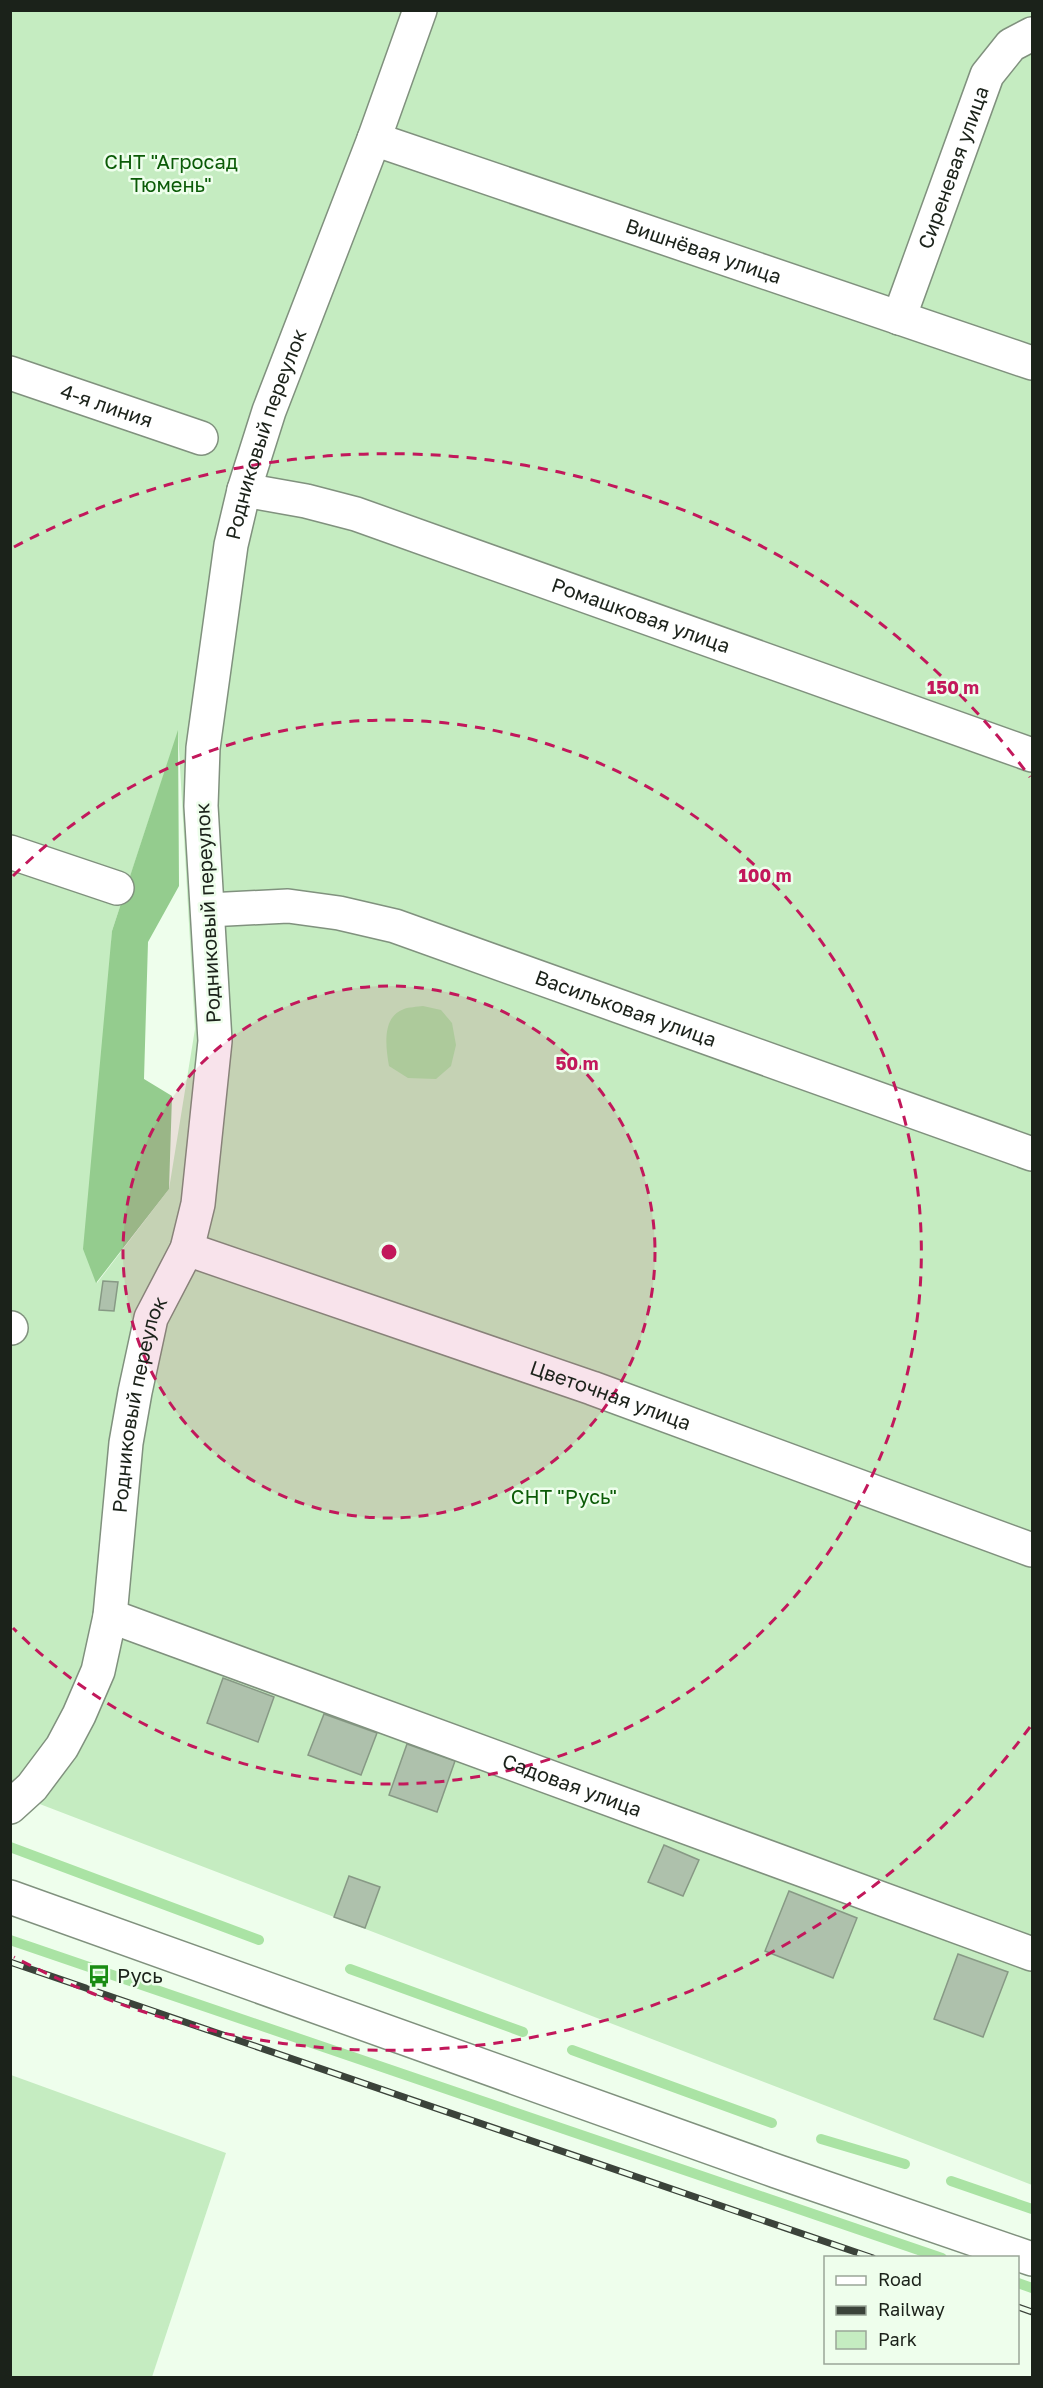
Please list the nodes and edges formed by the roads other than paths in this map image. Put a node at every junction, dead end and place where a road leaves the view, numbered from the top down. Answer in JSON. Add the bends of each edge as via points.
{"nodes":[{"id":1,"x":420,"y":10,"type":"edge"},
{"id":2,"x":1032,"y":34,"type":"edge"},
{"id":3,"x":374,"y":139,"type":"junction"},
{"id":4,"x":899,"y":318,"type":"junction"},
{"id":5,"x":1032,"y":363,"type":"edge"},
{"id":6,"x":10,"y":373,"type":"edge"},
{"id":7,"x":201,"y":438,"type":"dead end"},
{"id":8,"x":244,"y":490,"type":"junction"},
{"id":9,"x":1032,"y":755,"type":"edge"},
{"id":10,"x":10,"y":852,"type":"edge"},
{"id":11,"x":117,"y":888,"type":"dead end"},
{"id":12,"x":208,"y":910,"type":"junction"},
{"id":13,"x":1032,"y":1154,"type":"edge"},
{"id":14,"x":187,"y":1249,"type":"junction"},
{"id":15,"x":1032,"y":1550,"type":"edge"},
{"id":16,"x":110,"y":1616,"type":"junction"},
{"id":17,"x":10,"y":1807,"type":"edge"},
{"id":18,"x":10,"y":1897,"type":"edge"},
{"id":19,"x":1032,"y":1954,"type":"edge"},
{"id":20,"x":1032,"y":2259,"type":"edge"}],
"edges":[{"from":1,"to":3,"type":"street","name":"Родниковый переулок"},
{"from":2,"to":4,"type":"street","name":"Сиреневая улица","via":[[1011,45],[987,75]]},
{"from":3,"to":4,"type":"street","name":"Вишнёвая улица"},
{"from":3,"to":8,"type":"street","name":"Родниковый переулок","via":[[269,411]]},
{"from":4,"to":5,"type":"street","name":"Вишнёвая улица"},
{"from":6,"to":7,"type":"street","name":"4-я линия"},
{"from":8,"to":9,"type":"street","name":"Ромашковая улица","via":[[356,514]]},
{"from":8,"to":12,"type":"street","name":"Родниковый переулок","via":[[231,545],[203,748],[201,806]]},
{"from":10,"to":11,"type":"street"},
{"from":12,"to":13,"type":"street","name":"Васильковая улица","via":[[288,906],[395,926]]},
{"from":12,"to":14,"type":"street","name":"Родниковый переулок","via":[[215,1041],[200,1193]]},
{"from":14,"to":15,"type":"street","name":"Цветочная улица","via":[[592,1388]]},
{"from":14,"to":16,"type":"street","name":"Родниковый переулок","via":[[151,1318],[135,1392],[126,1443]]},
{"from":16,"to":17,"type":"street","name":"Родниковый переулок","via":[[98,1671],[79,1715],[62,1747],[32,1787]]},
{"from":16,"to":19,"type":"street","name":"Садовая улица"},
{"from":18,"to":20,"type":"street"}]}
